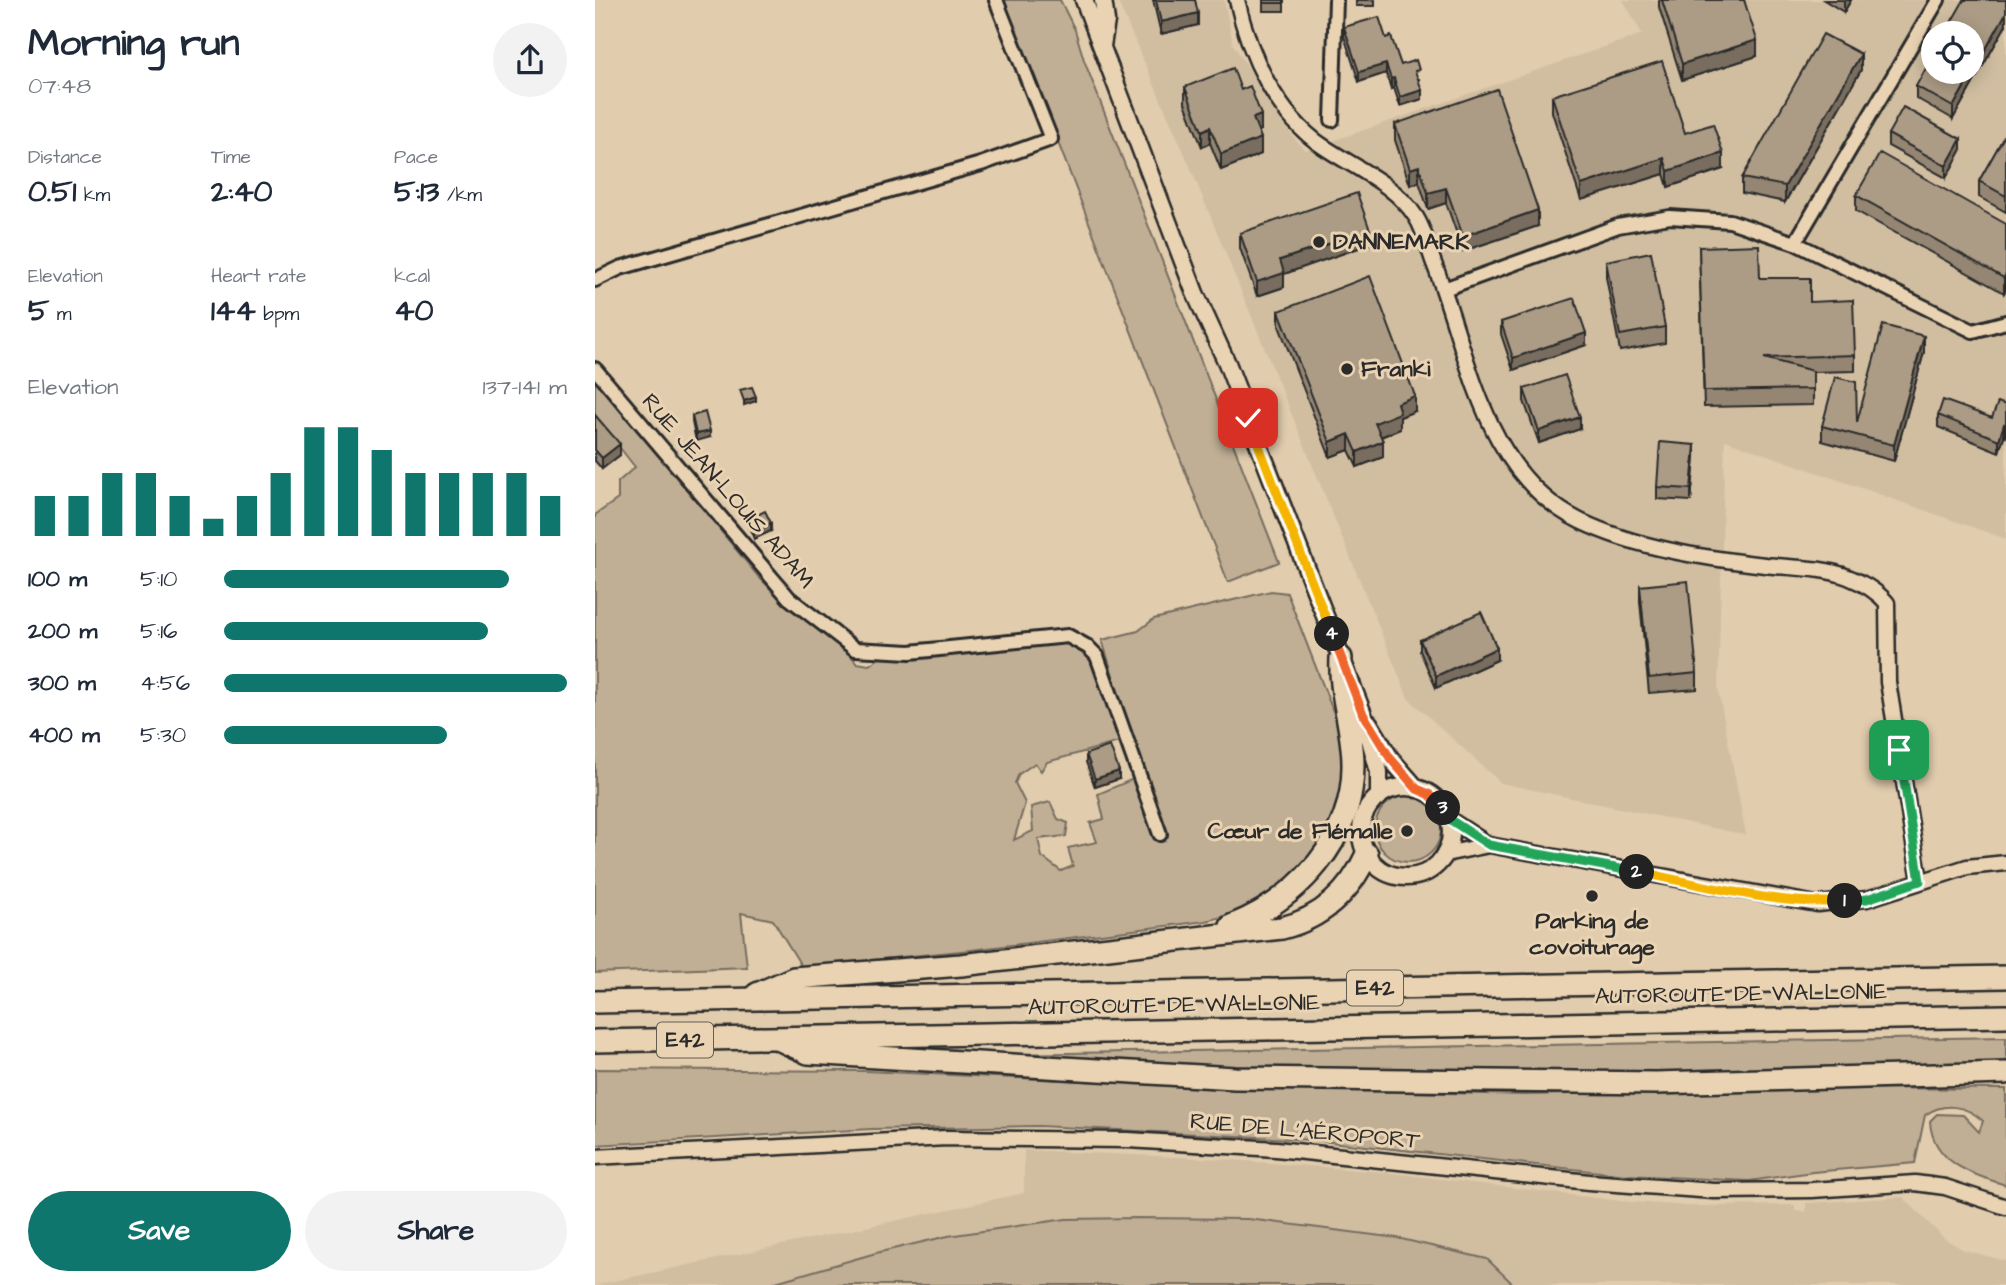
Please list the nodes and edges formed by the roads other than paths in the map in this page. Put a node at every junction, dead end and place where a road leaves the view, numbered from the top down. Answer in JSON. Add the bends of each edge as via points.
{"nodes":[{"id":1,"x":996,"y":0,"type":"edge"},
{"id":2,"x":1075,"y":0,"type":"edge"},
{"id":3,"x":1084,"y":0,"type":"edge"},
{"id":4,"x":1103,"y":0,"type":"edge"},
{"id":5,"x":1237,"y":0,"type":"edge"},
{"id":6,"x":1336,"y":0,"type":"edge"},
{"id":7,"x":1938,"y":0,"type":"edge"},
{"id":8,"x":1102,"y":52,"type":"junction"},
{"id":9,"x":1332,"y":120,"type":"dead end"},
{"id":10,"x":1795,"y":243,"type":"junction"},
{"id":11,"x":595,"y":280,"type":"edge"},
{"id":12,"x":1444,"y":289,"type":"junction"},
{"id":13,"x":2006,"y":322,"type":"edge"},
{"id":14,"x":595,"y":369,"type":"edge"},
{"id":15,"x":1341,"y":658,"type":"junction"},
{"id":16,"x":1363,"y":714,"type":"junction"},
{"id":17,"x":1417,"y":789,"type":"junction"},
{"id":18,"x":1379,"y":797,"type":"junction"},
{"id":19,"x":1449,"y":819,"type":"junction"},
{"id":20,"x":1160,"y":834,"type":"dead end"},
{"id":21,"x":1489,"y":845,"type":"junction"},
{"id":22,"x":1367,"y":854,"type":"junction"},
{"id":23,"x":1445,"y":854,"type":"junction"},
{"id":24,"x":2006,"y":863,"type":"edge"},
{"id":25,"x":1920,"y":881,"type":"junction"},
{"id":26,"x":1189,"y":938,"type":"junction"},
{"id":27,"x":2006,"y":977,"type":"edge"},
{"id":28,"x":745,"y":999,"type":"junction"},
{"id":29,"x":595,"y":1002,"type":"edge"},
{"id":30,"x":2006,"y":1016,"type":"edge"},
{"id":31,"x":775,"y":1038,"type":"junction"},
{"id":32,"x":595,"y":1041,"type":"edge"},
{"id":33,"x":2006,"y":1073,"type":"edge"},
{"id":34,"x":595,"y":1157,"type":"edge"},
{"id":35,"x":2006,"y":1207,"type":"edge"}],
"edges":[{"from":1,"to":11,"type":"street","via":[[1051,139],[981,164],[620,268]]},
{"from":2,"to":8,"type":"main road"},
{"from":3,"to":8,"type":"main road"},
{"from":4,"to":8,"type":"main road"},
{"from":5,"to":12,"type":"street","via":[[1245,37],[1279,103],[1321,145],[1386,186],[1416,217]]},
{"from":6,"to":9,"type":"street"},
{"from":7,"to":10,"type":"street"},
{"from":8,"to":15,"type":"main road"},
{"from":10,"to":12,"type":"street","via":[[1730,221],[1670,217],[1618,226]]},
{"from":10,"to":13,"type":"street","via":[[1973,331]]},
{"from":12,"to":25,"type":"street","via":[[1491,430],[1512,463],[1541,494],[1578,520],[1621,538],[1847,576],[1887,603],[1888,682]]},
{"from":14,"to":20,"type":"street","name":"RUE JEAN-LOUIS ADAM","via":[[789,598],[855,649],[910,652],[1067,636],[1080,642],[1097,656]]},
{"from":15,"to":16,"type":"main road"},
{"from":15,"to":26,"type":"highway","via":[[1340,685],[1354,765],[1342,825],[1326,854],[1275,904],[1228,928]]},
{"from":16,"to":17,"type":"main road","via":[[1390,758]]},
{"from":16,"to":18,"type":"main road","via":[[1380,772]]},
{"from":17,"to":18,"type":"main road","via":[[1397,789]]},
{"from":17,"to":19,"type":"main road","via":[[1439,802]]},
{"from":18,"to":22,"type":"main road","via":[[1362,823]]},
{"from":19,"to":21,"type":"street"},
{"from":19,"to":23,"type":"main road","via":[[1451,838]]},
{"from":21,"to":23,"type":"street"},
{"from":21,"to":25,"type":"street","via":[[1817,904],[1867,899]]},
{"from":22,"to":23,"type":"main road","via":[[1383,870],[1404,877],[1426,873]]},
{"from":22,"to":26,"type":"highway","via":[[1343,892],[1305,922]]},
{"from":24,"to":25,"type":"street","via":[[1967,867]]},
{"from":26,"to":28,"type":"highway","via":[[961,965],[795,978]]},
{"from":27,"to":28,"type":"highway","name":"AUTOROUTE DE WALLONIE","number":"E42"},
{"from":28,"to":29,"type":"highway","name":"AUTOROUTE DE WALLONIE","number":"E42"},
{"from":30,"to":31,"type":"highway","name":"AUTOROUTE DE WALLONIE","number":"E42"},
{"from":31,"to":32,"type":"highway","name":"AUTOROUTE DE WALLONIE","number":"E42"},
{"from":31,"to":33,"type":"highway","via":[[808,1053],[1235,1078],[1656,1083]]},
{"from":34,"to":35,"type":"street","name":"RUE DE L'AÉROPORT","via":[[946,1138],[1128,1140],[1276,1149],[1701,1191],[1915,1183],[1945,1187]]}]}
